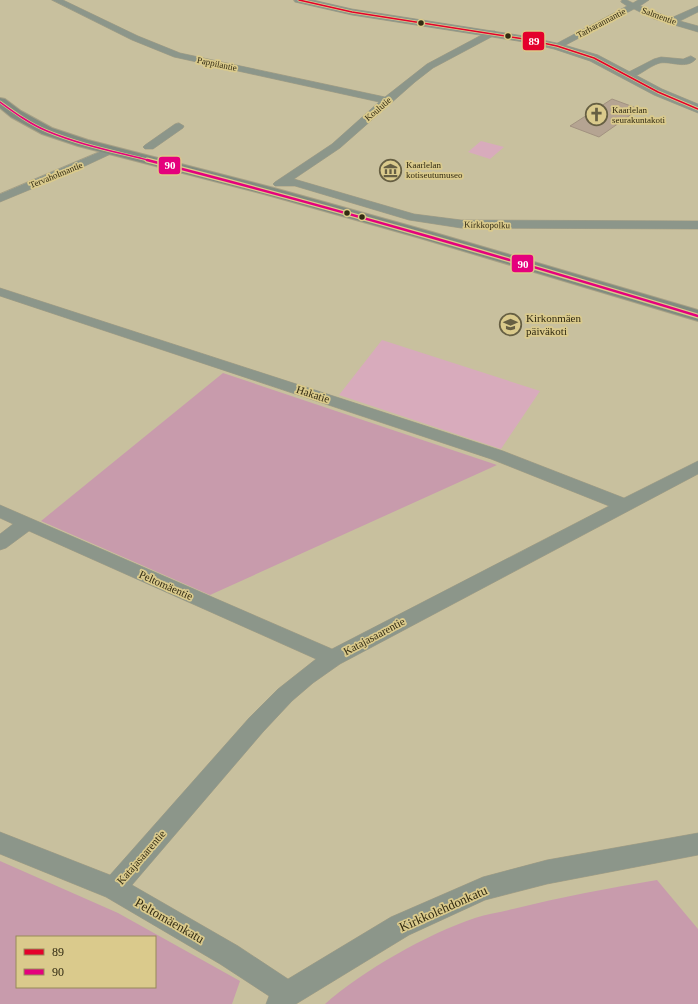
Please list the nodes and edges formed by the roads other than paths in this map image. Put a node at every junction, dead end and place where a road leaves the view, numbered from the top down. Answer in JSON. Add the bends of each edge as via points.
{"nodes":[{"id":1,"x":56,"y":0,"type":"edge"},
{"id":2,"x":299,"y":0,"type":"edge"},
{"id":3,"x":622,"y":0,"type":"edge"},
{"id":4,"x":645,"y":0,"type":"edge"},
{"id":5,"x":633,"y":6,"type":"junction"},
{"id":6,"x":698,"y":9,"type":"edge"},
{"id":7,"x":672,"y":22,"type":"junction"},
{"id":8,"x":698,"y":28,"type":"edge"},
{"id":9,"x":492,"y":34,"type":"junction"},
{"id":10,"x":557,"y":46,"type":"junction"},
{"id":11,"x":691,"y":59,"type":"dead end"},
{"id":12,"x":626,"y":76,"type":"junction"},
{"id":13,"x":388,"y":101,"type":"junction"},
{"id":14,"x":0,"y":102,"type":"edge"},
{"id":15,"x":698,"y":109,"type":"edge"},
{"id":16,"x":179,"y":126,"type":"dead end"},
{"id":17,"x":149,"y":148,"type":"dead end"},
{"id":18,"x":111,"y":150,"type":"junction"},
{"id":19,"x":282,"y":182,"type":"junction"},
{"id":20,"x":269,"y":191,"type":"junction"},
{"id":21,"x":0,"y":198,"type":"edge"},
{"id":22,"x":698,"y":225,"type":"edge"},
{"id":23,"x":0,"y":292,"type":"edge"},
{"id":24,"x":698,"y":316,"type":"edge"},
{"id":25,"x":698,"y":467,"type":"edge"},
{"id":26,"x":624,"y":505,"type":"junction"},
{"id":27,"x":0,"y":511,"type":"edge"},
{"id":28,"x":27,"y":523,"type":"junction"},
{"id":29,"x":0,"y":543,"type":"edge"},
{"id":30,"x":333,"y":658,"type":"junction"},
{"id":31,"x":0,"y":843,"type":"edge"},
{"id":32,"x":698,"y":844,"type":"edge"},
{"id":33,"x":114,"y":888,"type":"junction"},
{"id":34,"x":283,"y":999,"type":"edge"}],
"edges":[{"from":1,"to":13,"type":"street","name":"Pappilantie","via":[[177,55]]},
{"from":2,"to":9,"type":"street","via":[[352,12]]},
{"from":3,"to":5,"type":"street","name":"Salmentie"},
{"from":4,"to":5,"type":"street","name":"Tarharannantie"},
{"from":5,"to":7,"type":"street","name":"Salmentie"},
{"from":5,"to":10,"type":"street","name":"Tarharannantie"},
{"from":6,"to":7,"type":"street"},
{"from":7,"to":8,"type":"street","name":"Salmentie"},
{"from":9,"to":10,"type":"street"},
{"from":9,"to":13,"type":"street","name":"Koulutie","via":[[430,66]]},
{"from":10,"to":12,"type":"street","via":[[594,58]]},
{"from":11,"to":12,"type":"street","via":[[684,62],[657,61]]},
{"from":12,"to":15,"type":"street"},
{"from":13,"to":19,"type":"street","name":"Koulutie","via":[[336,146]]},
{"from":14,"to":18,"type":"main road","via":[[47,131]]},
{"from":16,"to":17,"type":"street"},
{"from":18,"to":20,"type":"main road"},
{"from":18,"to":21,"type":"street","name":"Tervaholmantie","via":[[84,164]]},
{"from":19,"to":20,"type":"street","name":"Koulutie"},
{"from":19,"to":22,"type":"street","name":"Kirkkopolku","via":[[296,183],[413,217],[461,224]]},
{"from":20,"to":24,"type":"main road"},
{"from":23,"to":26,"type":"street","name":"Hakatie","via":[[448,438]]},
{"from":25,"to":26,"type":"street","name":"Katajasaarentie"},
{"from":26,"to":30,"type":"street","name":"Katajasaarentie"},
{"from":27,"to":28,"type":"street","name":"Peltomäentie"},
{"from":28,"to":29,"type":"street"},
{"from":28,"to":30,"type":"street","name":"Peltomäentie"},
{"from":30,"to":33,"type":"street","name":"Katajasaarentie","via":[[306,677],[256,724]]},
{"from":31,"to":33,"type":"street","name":"Peltomäenkatu"},
{"from":32,"to":34,"type":"street","name":"Kirkkolehdonkatu","via":[[547,872],[483,889],[400,926]]},
{"from":33,"to":34,"type":"street","name":"Peltomäenkatu","via":[[229,955]]}]}
